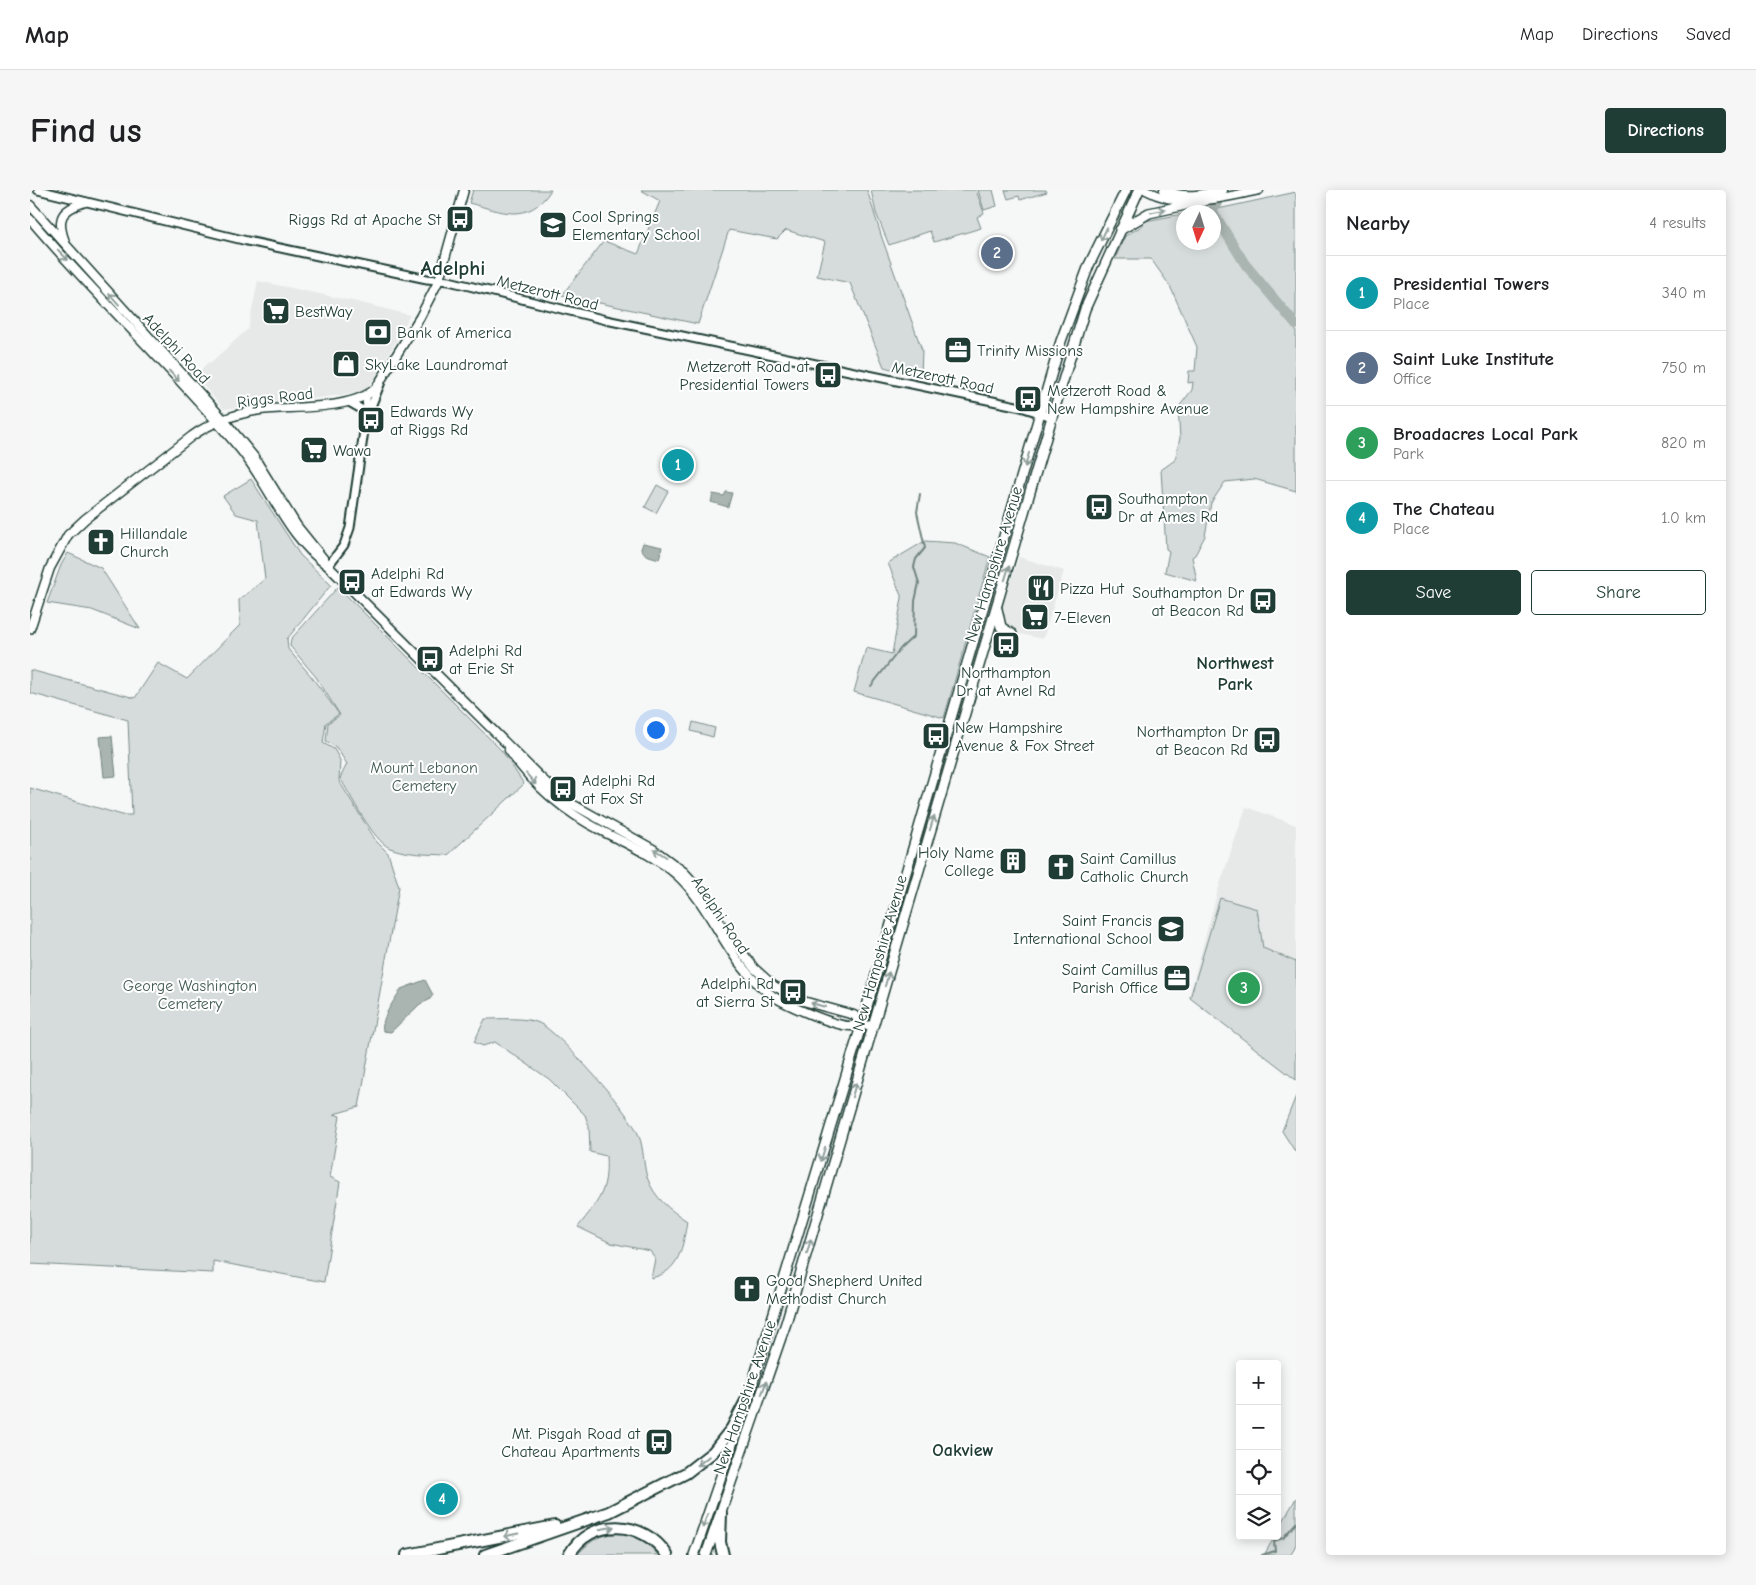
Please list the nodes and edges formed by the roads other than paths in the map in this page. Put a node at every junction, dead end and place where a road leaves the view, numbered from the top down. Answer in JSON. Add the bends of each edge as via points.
{"nodes":[{"id":1,"x":38,"y":190,"type":"edge"},
{"id":2,"x":464,"y":190,"type":"edge"},
{"id":3,"x":1126,"y":190,"type":"edge"},
{"id":4,"x":1139,"y":190,"type":"edge"},
{"id":5,"x":1146,"y":190,"type":"edge"},
{"id":6,"x":1164,"y":190,"type":"edge"},
{"id":7,"x":1223,"y":190,"type":"edge"},
{"id":8,"x":1259,"y":190,"type":"edge"},
{"id":9,"x":1171,"y":192,"type":"edge"},
{"id":10,"x":1216,"y":195,"type":"junction"},
{"id":11,"x":1202,"y":198,"type":"junction"},
{"id":12,"x":85,"y":202,"type":"junction"},
{"id":13,"x":30,"y":205,"type":"edge"},
{"id":14,"x":30,"y":220,"type":"edge"},
{"id":15,"x":1118,"y":232,"type":"junction"},
{"id":16,"x":66,"y":246,"type":"junction"},
{"id":17,"x":439,"y":280,"type":"junction"},
{"id":18,"x":381,"y":382,"type":"junction"},
{"id":19,"x":366,"y":396,"type":"junction"},
{"id":20,"x":349,"y":402,"type":"junction"},
{"id":21,"x":1040,"y":413,"type":"junction"},
{"id":22,"x":1052,"y":417,"type":"junction"},
{"id":23,"x":366,"y":418,"type":"junction"},
{"id":24,"x":220,"y":420,"type":"junction"},
{"id":25,"x":328,"y":566,"type":"junction"},
{"id":26,"x":997,"y":605,"type":"junction"},
{"id":27,"x":30,"y":630,"type":"edge"},
{"id":28,"x":1012,"y":634,"type":"dead end"},
{"id":29,"x":862,"y":1024,"type":"junction"},
{"id":30,"x":873,"y":1026,"type":"junction"},
{"id":31,"x":750,"y":1393,"type":"junction"},
{"id":32,"x":610,"y":1512,"type":"junction"},
{"id":33,"x":721,"y":1513,"type":"junction"},
{"id":34,"x":407,"y":1555,"type":"edge"},
{"id":35,"x":485,"y":1555,"type":"edge"},
{"id":36,"x":568,"y":1555,"type":"edge"},
{"id":37,"x":668,"y":1555,"type":"edge"},
{"id":38,"x":694,"y":1555,"type":"edge"},
{"id":39,"x":706,"y":1555,"type":"edge"},
{"id":40,"x":722,"y":1555,"type":"edge"}],
"edges":[{"from":1,"to":12,"type":"street","name":"Metzerott Road"},
{"from":2,"to":17,"type":"main road","name":"Riggs Road"},
{"from":3,"to":21,"type":"main road","name":"New Hampshire Avenue","one_way":true,"via":[[1089,265]]},
{"from":4,"to":15,"type":"main road","name":"New Hampshire Avenue"},
{"from":5,"to":11,"type":"main road","via":[[1174,202]]},
{"from":6,"to":9,"type":"main road"},
{"from":7,"to":10,"type":"main road"},
{"from":8,"to":10,"type":"main road"},
{"from":9,"to":11,"type":"main road"},
{"from":10,"to":11,"type":"main road"},
{"from":15,"to":11,"type":"main road","one_way":true,"via":[[1149,213]]},
{"from":12,"to":16,"type":"main road","via":[[68,209],[63,215],[60,229]]},
{"from":12,"to":17,"type":"street","name":"Metzerott Road","via":[[247,241]]},
{"from":13,"to":16,"type":"main road","name":"Adelphi Road"},
{"from":14,"to":24,"type":"main road","name":"Adelphi Road","one_way":true},
{"from":15,"to":22,"type":"main road","name":"New Hampshire Avenue","via":[[1085,309]]},
{"from":24,"to":16,"type":"main road","name":"Adelphi Road","one_way":true},
{"from":17,"to":18,"type":"main road","name":"Riggs Road"},
{"from":17,"to":21,"type":"street","name":"Metzerott Road","via":[[606,320]]},
{"from":18,"to":19,"type":"main road","name":"Riggs Road"},
{"from":18,"to":23,"type":"street"},
{"from":19,"to":20,"type":"main road","name":"Riggs Road"},
{"from":19,"to":23,"type":"street"},
{"from":20,"to":23,"type":"street","via":[[363,410]]},
{"from":20,"to":24,"type":"main road","name":"Riggs Road","via":[[260,410]]},
{"from":21,"to":22,"type":"street","name":"Metzerott Road"},
{"from":21,"to":29,"type":"main road","name":"New Hampshire Avenue","one_way":true},
{"from":26,"to":22,"type":"main road","name":"New Hampshire Avenue","one_way":true},
{"from":23,"to":25,"type":"street","via":[[348,536]]},
{"from":24,"to":25,"type":"main road","name":"Adelphi Road","via":[[290,526]]},
{"from":24,"to":27,"type":"main road","name":"Riggs Road","via":[[192,436],[72,531],[52,563]]},
{"from":25,"to":29,"type":"main road","name":"Adelphi Road","via":[[502,740],[532,781],[557,804],[677,876],[696,898],[731,955],[759,986],[801,1011],[850,1026]]},
{"from":26,"to":28,"type":"main road","via":[[996,615],[1000,624]]},
{"from":30,"to":26,"type":"main road","name":"New Hampshire Avenue","one_way":true},
{"from":29,"to":30,"type":"main road","name":"Adelphi Road"},
{"from":29,"to":31,"type":"main road","name":"New Hampshire Avenue","one_way":true},
{"from":33,"to":30,"type":"main road","name":"New Hampshire Avenue","one_way":true,"via":[[786,1323]]},
{"from":31,"to":32,"type":"highway","one_way":true,"via":[[732,1428],[702,1462]]},
{"from":31,"to":38,"type":"main road","name":"New Hampshire Avenue","one_way":true},
{"from":32,"to":34,"type":"highway","one_way":true},
{"from":32,"to":35,"type":"highway"},
{"from":33,"to":39,"type":"main road","name":"New Hampshire Avenue"},
{"from":33,"to":40,"type":"highway"},
{"from":36,"to":37,"type":"highway","one_way":true,"via":[[589,1534],[615,1526],[646,1534]]}]}
